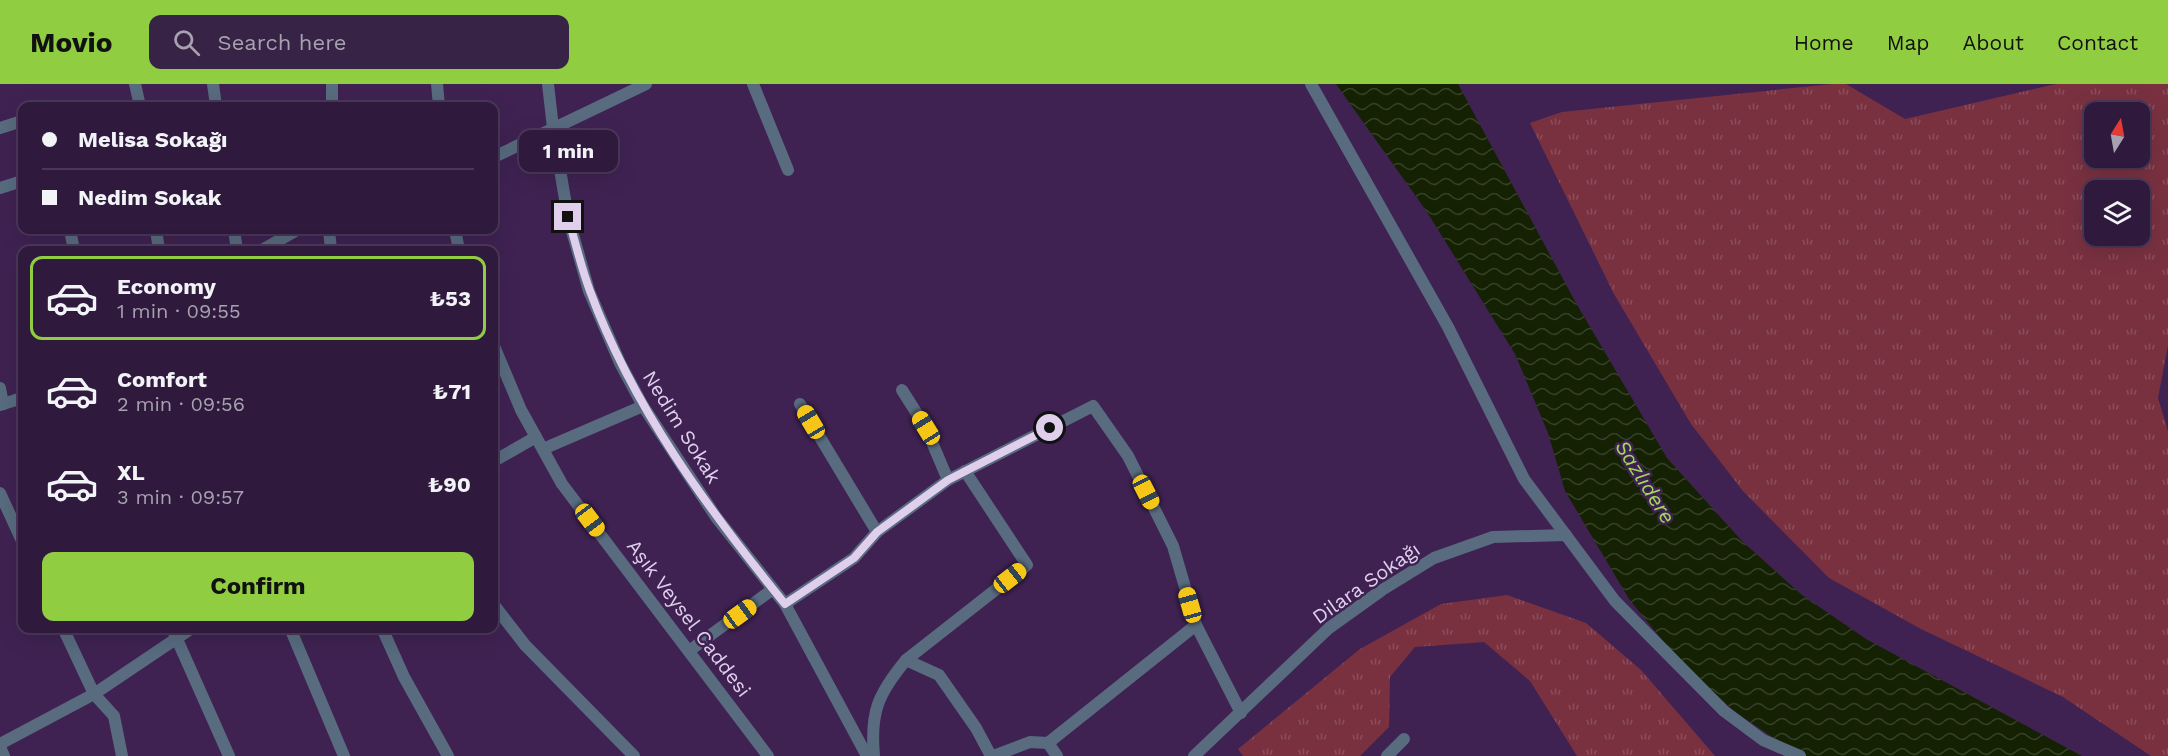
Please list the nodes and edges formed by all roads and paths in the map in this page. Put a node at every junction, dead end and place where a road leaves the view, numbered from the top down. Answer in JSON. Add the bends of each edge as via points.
{"nodes":[{"id":1,"x":135,"y":84,"type":"edge"},
{"id":2,"x":213,"y":84,"type":"edge"},
{"id":3,"x":332,"y":84,"type":"edge"},
{"id":4,"x":437,"y":84,"type":"edge"},
{"id":5,"x":548,"y":84,"type":"edge"},
{"id":6,"x":646,"y":84,"type":"edge"},
{"id":7,"x":753,"y":84,"type":"edge"},
{"id":8,"x":1311,"y":84,"type":"edge"},
{"id":9,"x":139,"y":102,"type":"edge"},
{"id":10,"x":215,"y":102,"type":"edge"},
{"id":11,"x":332,"y":102,"type":"edge"},
{"id":12,"x":439,"y":102,"type":"edge"},
{"id":13,"x":18,"y":122,"type":"edge"},
{"id":14,"x":0,"y":128,"type":"edge"},
{"id":15,"x":553,"y":128,"type":"junction"},
{"id":16,"x":498,"y":156,"type":"edge"},
{"id":17,"x":788,"y":170,"type":"dead end"},
{"id":18,"x":18,"y":183,"type":"edge"},
{"id":19,"x":0,"y":188,"type":"edge"},
{"id":20,"x":290,"y":234,"type":"edge"},
{"id":21,"x":269,"y":246,"type":"edge"},
{"id":22,"x":498,"y":355,"type":"edge"},
{"id":23,"x":0,"y":388,"type":"edge"},
{"id":24,"x":902,"y":390,"type":"dead end"},
{"id":25,"x":18,"y":399,"type":"edge"},
{"id":26,"x":2,"y":404,"type":"edge"},
{"id":27,"x":800,"y":404,"type":"dead end"},
{"id":28,"x":643,"y":406,"type":"junction"},
{"id":29,"x":536,"y":437,"type":"junction"},
{"id":30,"x":543,"y":449,"type":"junction"},
{"id":31,"x":498,"y":459,"type":"edge"},
{"id":32,"x":965,"y":471,"type":"junction"},
{"id":33,"x":948,"y":480,"type":"junction"},
{"id":34,"x":0,"y":493,"type":"edge"},
{"id":35,"x":18,"y":532,"type":"edge"},
{"id":36,"x":877,"y":532,"type":"junction"},
{"id":37,"x":1566,"y":536,"type":"junction"},
{"id":38,"x":773,"y":589,"type":"junction"},
{"id":39,"x":785,"y":604,"type":"junction"},
{"id":40,"x":498,"y":610,"type":"edge"},
{"id":41,"x":1196,"y":625,"type":"junction"},
{"id":42,"x":65,"y":633,"type":"edge"},
{"id":43,"x":174,"y":633,"type":"edge"},
{"id":44,"x":292,"y":633,"type":"edge"},
{"id":45,"x":384,"y":633,"type":"edge"},
{"id":46,"x":689,"y":651,"type":"junction"},
{"id":47,"x":906,"y":660,"type":"junction"},
{"id":48,"x":94,"y":694,"type":"junction"},
{"id":49,"x":1241,"y":713,"type":"junction"},
{"id":50,"x":1404,"y":739,"type":"dead end"},
{"id":51,"x":1048,"y":743,"type":"junction"},
{"id":52,"x":0,"y":745,"type":"edge"},
{"id":53,"x":4,"y":756,"type":"edge"},
{"id":54,"x":122,"y":756,"type":"edge"},
{"id":55,"x":229,"y":756,"type":"edge"},
{"id":56,"x":344,"y":756,"type":"edge"},
{"id":57,"x":448,"y":756,"type":"edge"},
{"id":58,"x":634,"y":756,"type":"edge"},
{"id":59,"x":768,"y":756,"type":"edge"},
{"id":60,"x":867,"y":756,"type":"edge"},
{"id":61,"x":874,"y":756,"type":"edge"},
{"id":62,"x":992,"y":756,"type":"edge"},
{"id":63,"x":1057,"y":756,"type":"edge"},
{"id":64,"x":1194,"y":756,"type":"edge"},
{"id":65,"x":1387,"y":756,"type":"edge"},
{"id":66,"x":1800,"y":756,"type":"edge"}],
"edges":[{"from":1,"to":9,"type":"street"},
{"from":2,"to":10,"type":"street"},
{"from":3,"to":11,"type":"street"},
{"from":4,"to":12,"type":"street"},
{"from":5,"to":15,"type":"street","name":"Nedim Sokak"},
{"from":6,"to":15,"type":"street"},
{"from":7,"to":17,"type":"street"},
{"from":8,"to":37,"type":"street","via":[[1448,327],[1524,479]]},
{"from":13,"to":14,"type":"street"},
{"from":15,"to":16,"type":"street"},
{"from":15,"to":28,"type":"street","name":"Nedim Sokak","via":[[568,217],[589,291]]},
{"from":18,"to":19,"type":"street"},
{"from":20,"to":21,"type":"street"},
{"from":22,"to":29,"type":"street","name":"Aşık Veysel Caddesi"},
{"from":23,"to":26,"type":"street"},
{"from":24,"to":33,"type":"street","via":[[926,428]]},
{"from":25,"to":26,"type":"street"},
{"from":27,"to":36,"type":"street"},
{"from":28,"to":30,"type":"street"},
{"from":28,"to":38,"type":"street","name":"Nedim Sokak","via":[[716,517]]},
{"from":29,"to":30,"type":"street","name":"Aşık Veysel Caddesi"},
{"from":29,"to":31,"type":"street"},
{"from":30,"to":46,"type":"street","name":"Aşık Veysel Caddesi","via":[[562,484]]},
{"from":32,"to":33,"type":"street"},
{"from":32,"to":41,"type":"street","via":[[1092,406],[1128,456],[1173,546]]},
{"from":32,"to":47,"type":"street","via":[[1027,565]]},
{"from":33,"to":36,"type":"street"},
{"from":34,"to":35,"type":"street"},
{"from":36,"to":39,"type":"street","via":[[854,558]]},
{"from":37,"to":49,"type":"street","name":"Dilara Sokağı","via":[[1493,537],[1434,558],[1329,628]]},
{"from":37,"to":66,"type":"street","via":[[1615,601],[1724,711],[1763,740]]},
{"from":38,"to":39,"type":"street","name":"Nedim Sokak"},
{"from":38,"to":46,"type":"street"},
{"from":39,"to":60,"type":"street","name":"Nedim Sokak"},
{"from":40,"to":58,"type":"street","via":[[525,645]]},
{"from":41,"to":49,"type":"street"},
{"from":41,"to":51,"type":"street"},
{"from":42,"to":48,"type":"street"},
{"from":43,"to":48,"type":"street"},
{"from":43,"to":55,"type":"street"},
{"from":44,"to":56,"type":"street"},
{"from":45,"to":57,"type":"street"},
{"from":46,"to":59,"type":"street","name":"Aşık Veysel Caddesi"},
{"from":47,"to":61,"type":"street","via":[[881,696],[871,726]]},
{"from":47,"to":62,"type":"street","via":[[939,675]]},
{"from":48,"to":52,"type":"street"},
{"from":48,"to":54,"type":"street","via":[[114,716]]},
{"from":49,"to":64,"type":"street","name":"Dilara Sokağı"},
{"from":50,"to":65,"type":"street"},
{"from":51,"to":62,"type":"street","via":[[1030,742]]},
{"from":51,"to":63,"type":"street"},
{"from":52,"to":53,"type":"street"}]}
